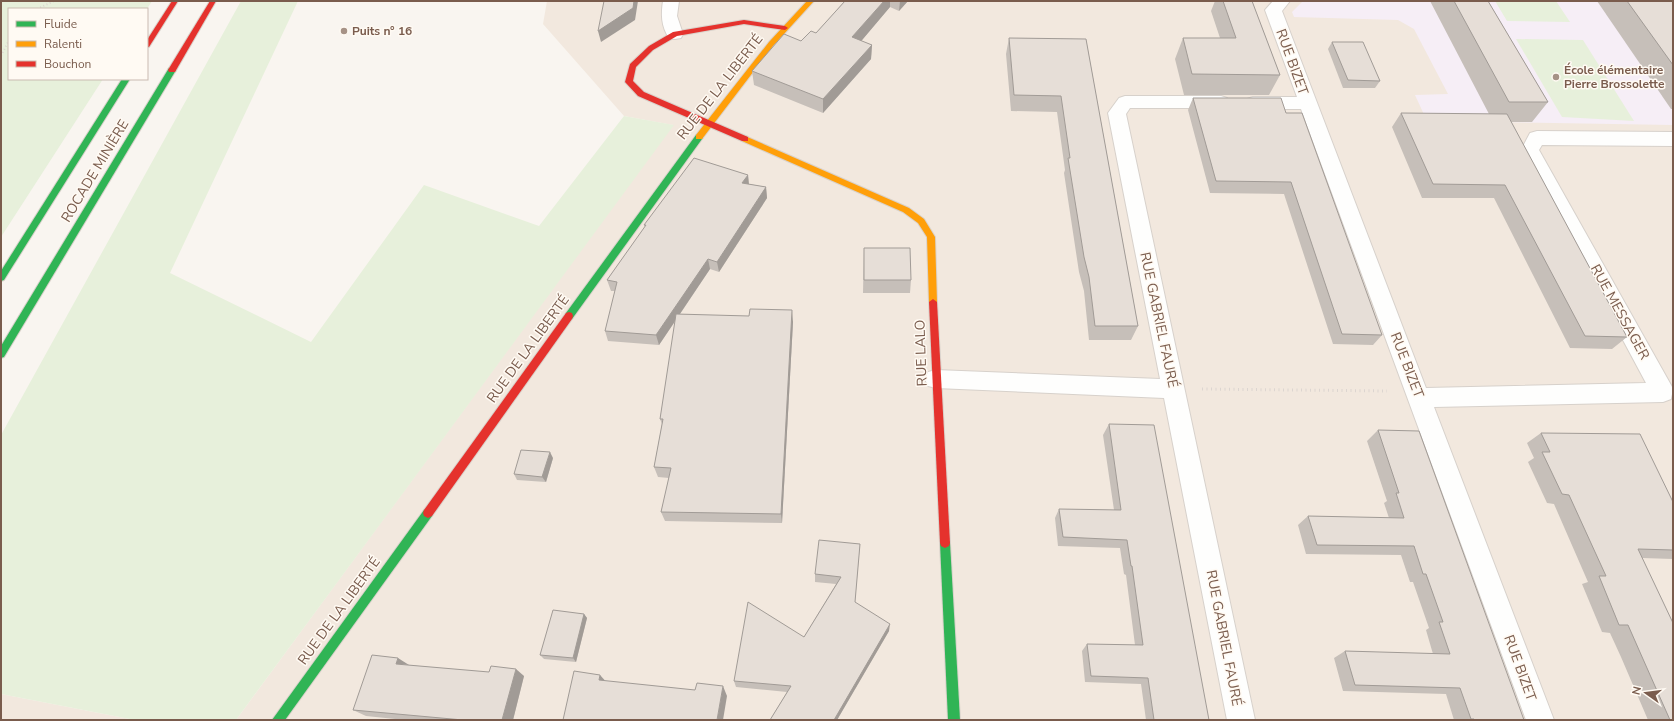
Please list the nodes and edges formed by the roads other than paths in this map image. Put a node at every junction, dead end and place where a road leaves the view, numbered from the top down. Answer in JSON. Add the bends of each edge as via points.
{"nodes":[{"id":1,"x":175,"y":1,"type":"edge"},
{"id":2,"x":213,"y":1,"type":"edge"},
{"id":3,"x":671,"y":1,"type":"edge"},
{"id":4,"x":811,"y":1,"type":"edge"},
{"id":5,"x":1278,"y":5,"type":"edge"},
{"id":6,"x":786,"y":28,"type":"junction"},
{"id":7,"x":675,"y":34,"type":"junction"},
{"id":8,"x":148,"y":43,"type":"edge"},
{"id":9,"x":125,"y":80,"type":"edge"},
{"id":10,"x":1308,"y":103,"type":"junction"},
{"id":11,"x":709,"y":123,"type":"junction"},
{"id":12,"x":1673,"y":139,"type":"edge"},
{"id":13,"x":1,"y":278,"type":"edge"},
{"id":14,"x":1,"y":354,"type":"edge"},
{"id":15,"x":936,"y":379,"type":"junction"},
{"id":16,"x":1174,"y":389,"type":"junction"},
{"id":17,"x":1419,"y":398,"type":"junction"},
{"id":18,"x":278,"y":720,"type":"edge"},
{"id":19,"x":954,"y":720,"type":"edge"},
{"id":20,"x":1240,"y":720,"type":"edge"},
{"id":21,"x":1540,"y":720,"type":"edge"}],
"edges":[{"from":1,"to":8,"type":"main road"},
{"from":2,"to":14,"type":"main road","name":"ROCADE MINIÈRE"},
{"from":3,"to":7,"type":"street","via":[[669,16]]},
{"from":4,"to":6,"type":"main road","name":"RUE DE LA LIBERTÉ"},
{"from":5,"to":10,"type":"street","name":"RUE BIZET"},
{"from":6,"to":7,"type":"main road","via":[[744,22]]},
{"from":6,"to":11,"type":"main road","name":"RUE DE LA LIBERTÉ","via":[[770,44]]},
{"from":7,"to":11,"type":"main road","name":"RUE LALO","via":[[651,48],[632,66],[628,82],[640,94]]},
{"from":9,"to":13,"type":"main road","name":"ROCADE MINIÈRE"},
{"from":10,"to":16,"type":"street","name":"RUE GABRIEL FAURÉ","via":[[1125,102],[1117,113]]},
{"from":10,"to":17,"type":"street","name":"RUE BIZET"},
{"from":11,"to":15,"type":"main road","name":"RUE LALO","via":[[906,210],[917,216],[926,226],[931,237]]},
{"from":11,"to":18,"type":"main road","name":"RUE DE LA LIBERTÉ"},
{"from":12,"to":17,"type":"street","name":"RUE MESSAGER","via":[[1537,138],[1530,150],[1663,392]]},
{"from":15,"to":16,"type":"street"},
{"from":15,"to":19,"type":"main road","name":"RUE LALO"},
{"from":16,"to":20,"type":"street","name":"RUE GABRIEL FAURÉ"},
{"from":17,"to":21,"type":"street","name":"RUE BIZET"}]}
